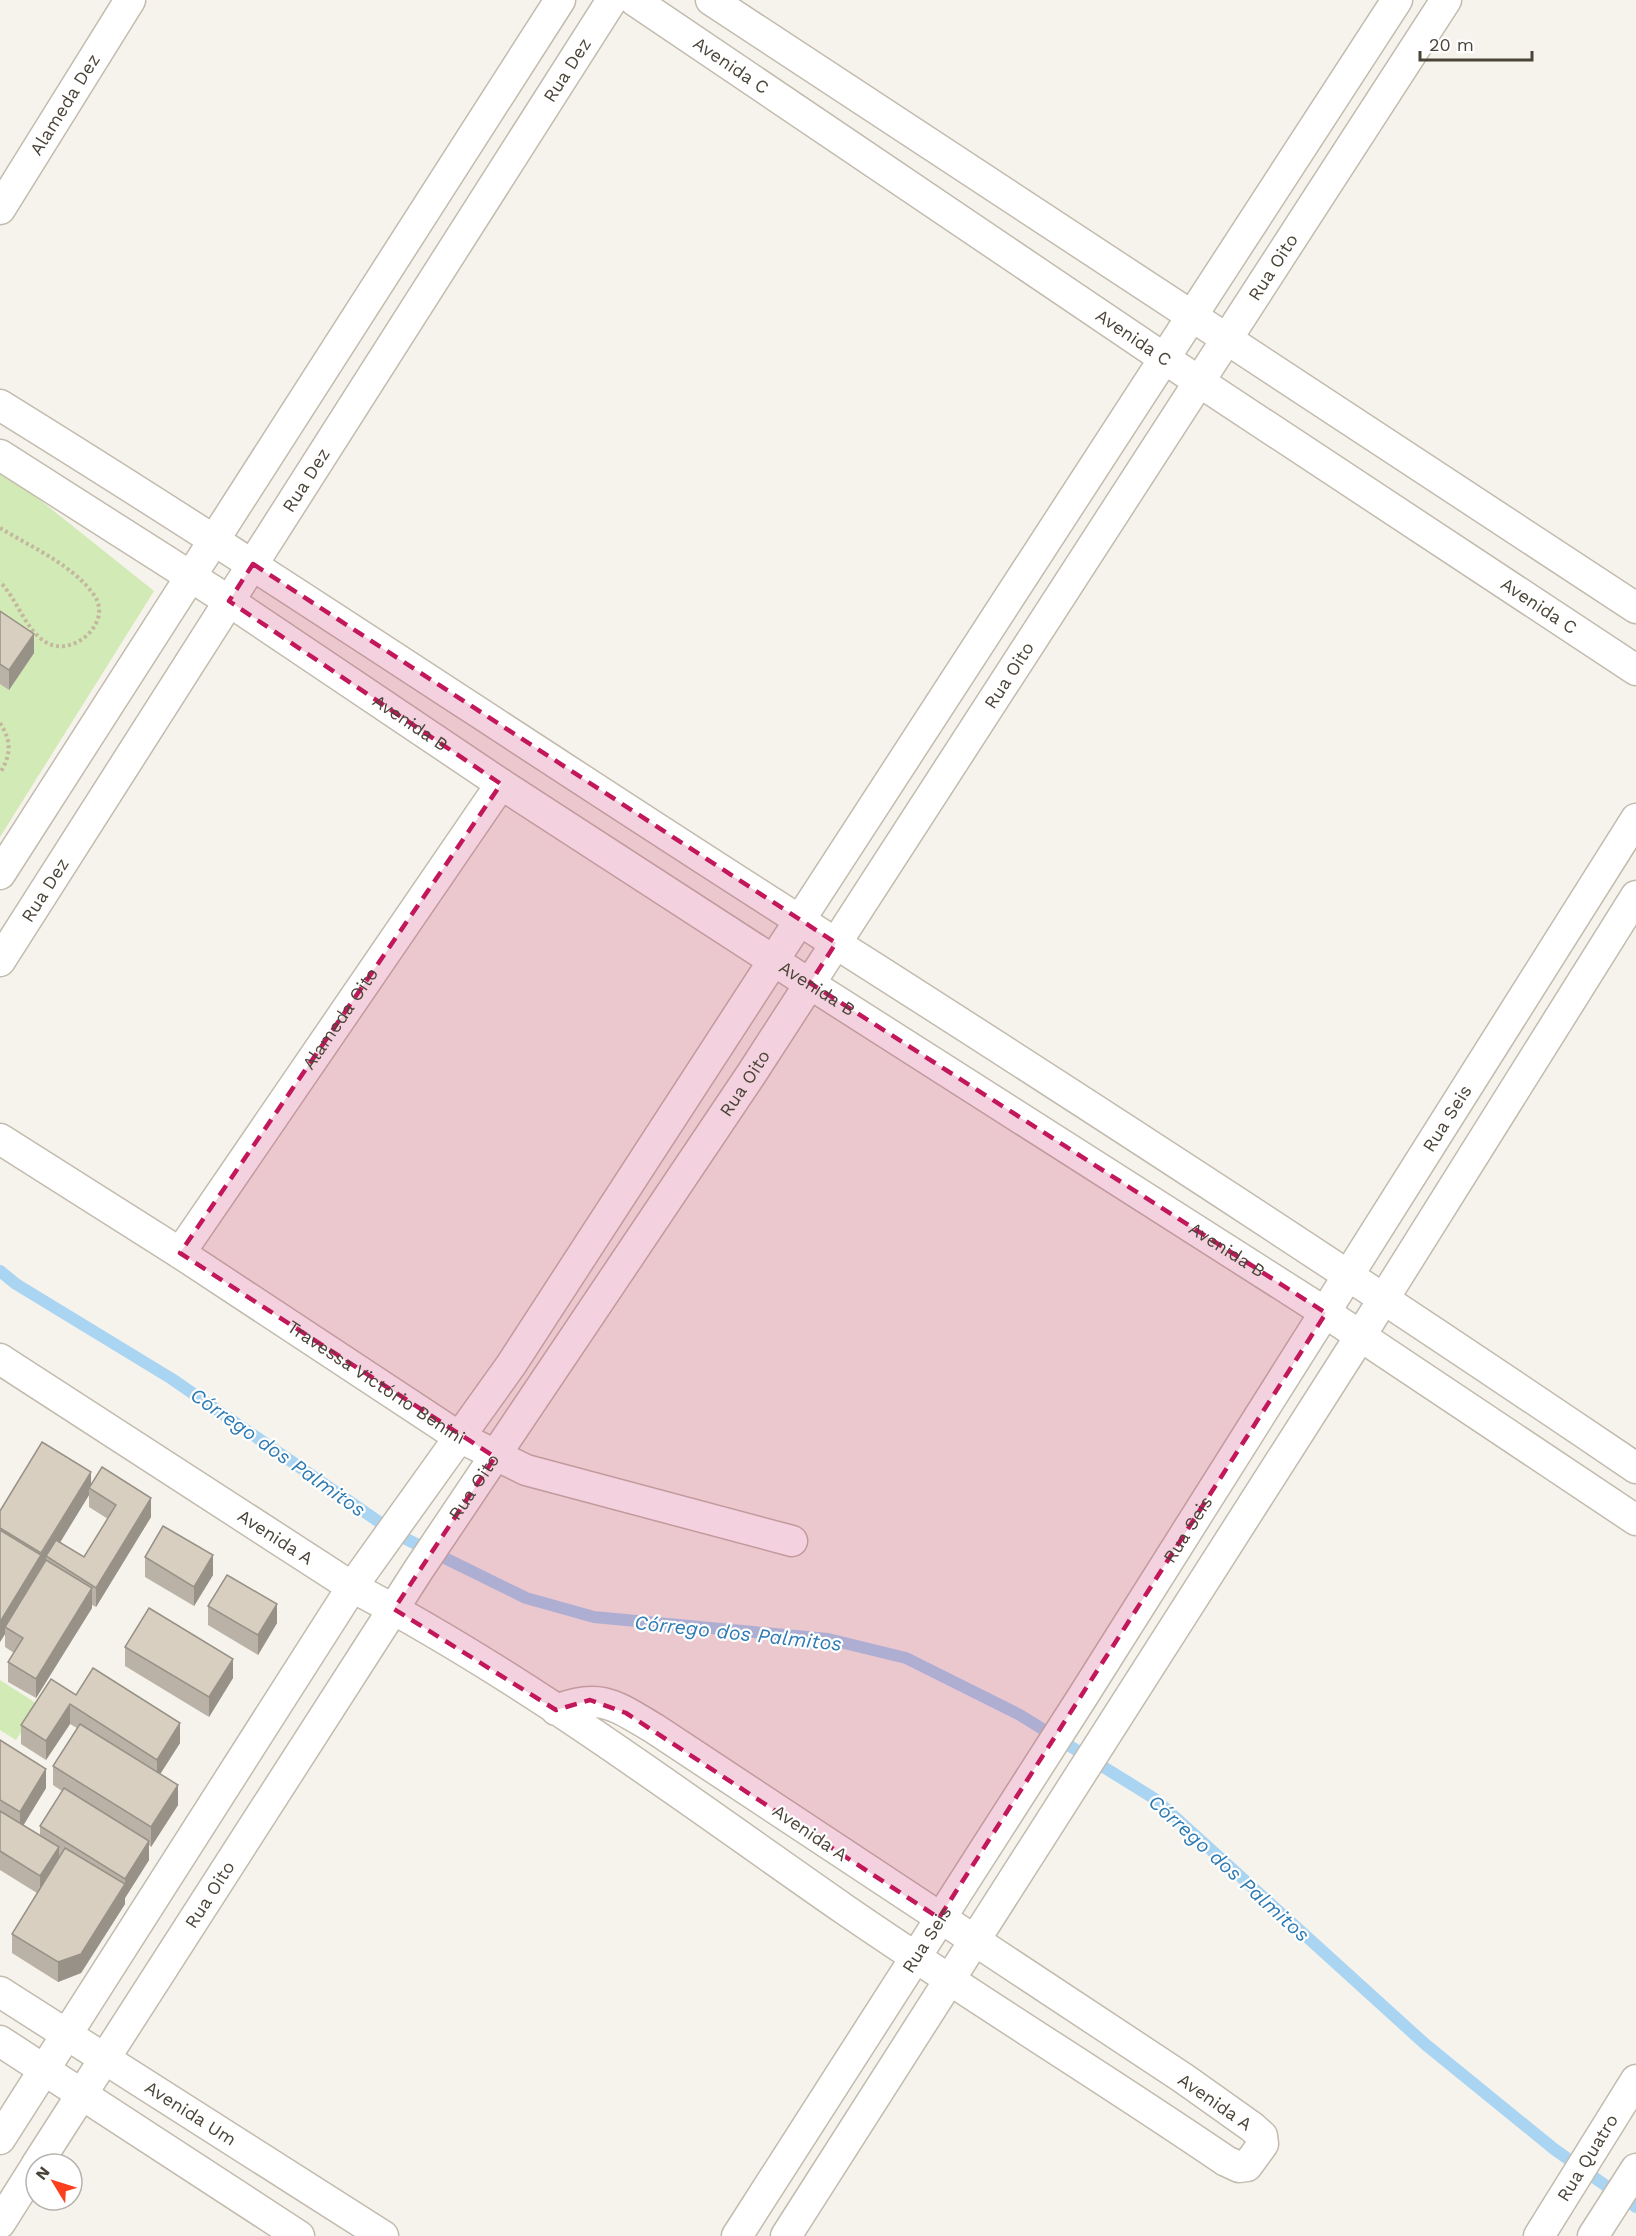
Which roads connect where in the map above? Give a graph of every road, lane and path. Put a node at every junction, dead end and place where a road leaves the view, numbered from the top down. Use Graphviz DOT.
graph roads {
  1 [pos="130,0"];
  2 [pos="560,0"];
  3 [pos="612,0"];
  4 [pos="634,0"];
  5 [pos="711,0"];
  6 [pos="1397,0"];
  7 [pos="1446,0"];
  8 [pos="0,209"];
  9 [pos="1192,317"];
  10 [pos="1227,338"];
  11 [pos="1165,359"];
  12 [pos="1200,381"];
  13 [pos="0,405"];
  14 [pos="0,455"];
  15 [pos="0,528"];
  16 [pos="216,540"];
  17 [pos="253,564"];
  18 [pos="191,578"];
  19 [pos="0,582"];
  20 [pos="229,601"];
  21 [pos="1636,609"];
  22 [pos="1636,670"];
  23 [pos="0,723"];
  24 [pos="0,773"];
  25 [pos="501,784"];
  26 [pos="1636,819"];
  27 [pos="0,874"];
  28 [pos="1636,896"];
  29 [pos="800,921"];
  30 [pos="836,943"];
  31 [pos="0,961"];
  32 [pos="774,961"];
  33 [pos="810,983"];
  34 [pos="0,1139"];
  35 [pos="180,1253"];
  36 [pos="1351,1275"];
  37 [pos="1385,1298"];
  38 [pos="1326,1313"];
  39 [pos="1361,1335"];
  40 [pos="0,1359"];
  41 [pos="459,1437"];
  42 [pos="495,1457"];
  43 [pos="1636,1468"];
  44 [pos="1636,1520"];
  45 [pos="792,1541"];
  46 [pos="352,1587"];
  47 [pos="394,1609"];
  48 [pos="556,1710"];
  49 [pos="939,1918"];
  50 [pos="974,1941"];
  51 [pos="915,1958"];
  52 [pos="949,1980"];
  53 [pos="0,1992"];
  54 [pos="67,2034"];
  55 [pos="0,2041"];
  56 [pos="105,2058"];
  57 [pos="44,2069"];
  58 [pos="1636,2080"];
  59 [pos="81,2094"];
  60 [pos="0,2139"];
  61 [pos="45,2152"];
  62 [pos="1634,2172"];
  63 [pos="24,2185"];
  64 [pos="0,2223"];
  65 [pos="299,2236"];
  66 [pos="383,2236"];
  67 [pos="737,2236"];
  68 [pos="786,2236"];
  69 [pos="1539,2236"];
  70 [pos="1593,2236"];
  1 -- 8 [label="street, Alameda Dez"];
  2 -- 16 [label="street"];
  3 -- 17 [label="street, Rua Dez"];
  4 -- 11 [label="street, Avenida C"];
  5 -- 9 [label="street"];
  6 -- 9 [label="street"];
  7 -- 10 [label="street, Rua Oito"];
  9 -- 10 [label="street"];
  9 -- 11 [label="street"];
  10 -- 12 [label="street, Rua Oito"];
  10 -- 21 [label="street"];
  11 -- 12 [label="street, Avenida C"];
  11 -- 29 [label="street"];
  12 -- 22 [label="street, Avenida C"];
  12 -- 30 [label="street, Rua Oito"];
  13 -- 16 [label="street"];
  14 -- 18 [label="street, Avenida B"];
  15 -- 19 [label="path"];
  16 -- 17 [label="street"];
  16 -- 18 [label="street"];
  17 -- 20 [label="street, Rua Dez"];
  17 -- 29 [label="street"];
  18 -- 20 [label="street, Avenida B"];
  18 -- 27 [label="street"];
  20 -- 25 [label="street, Avenida B"];
  20 -- 31 [label="street, Rua Dez"];
  23 -- 24 [label="path"];
  25 -- 32 [label="street, Avenida B"];
  25 -- 35 [label="street, Alameda Oito"];
  26 -- 36 [label="street, Rua Seis"];
  28 -- 37 [label="street"];
  29 -- 30 [label="street"];
  29 -- 32 [label="street"];
  30 -- 33 [label="street, Rua Oito"];
  30 -- 36 [label="street"];
  32 -- 33 [label="street, Avenida B"];
  32 -- 41 [label="street"];
  33 -- 38 [label="street, Avenida B"];
  33 -- 42 [label="street, Rua Oito"];
  34 -- 35 [label="street, Travessa Victório Benini"];
  35 -- 41 [label="street, Travessa Victório Benini"];
  36 -- 37 [label="street"];
  36 -- 38 [label="street, Rua Seis"];
  37 -- 39 [label="street"];
  37 -- 43 [label="street"];
  38 -- 39 [label="street, Avenida B"];
  38 -- 49 [label="street, Rua Seis"];
  39 -- 44 [label="street, Avenida B"];
  39 -- 50 [label="street"];
  40 -- 46 [label="street, Avenida A"];
  41 -- 42 [label="street, Travessa Victório Benini"];
  41 -- 46 [label="street"];
  42 -- 45 [label="street, Travessa Victório Benini"];
  42 -- 47 [label="street, Rua Oito"];
  46 -- 47 [label="street, Avenida A"];
  46 -- 54 [label="street"];
  47 -- 48 [label="street, Avenida A"];
  47 -- 56 [label="street, Rua Oito"];
  48 -- 49 [label="street, Avenida A"];
  48 -- 51 [label="street, Avenida A"];
  49 -- 50 [label="street, Avenida A"];
  49 -- 51 [label="street, Rua Seis"];
  50 -- 52 [label="street"];
  50 -- 52 [label="street, Avenida A"];
  51 -- 52 [label="street, Avenida A"];
  51 -- 67 [label="street, Rua Seis"];
  52 -- 68 [label="street"];
  53 -- 54 [label="street, Avenida Um"];
  54 -- 56 [label="street, Avenida Um"];
  54 -- 57 [label="street"];
  55 -- 57 [label="street"];
  56 -- 59 [label="street, Rua Oito"];
  56 -- 66 [label="street, Avenida Um"];
  57 -- 59 [label="street"];
  57 -- 60 [label="street"];
  58 -- 69 [label="street, Rua Quatro"];
  59 -- 61 [label="street, Rua Oito"];
  59 -- 65 [label="street"];
  62 -- 70 [label="street"];
  63 -- 64 [label="street, Rua Oito"];
}
